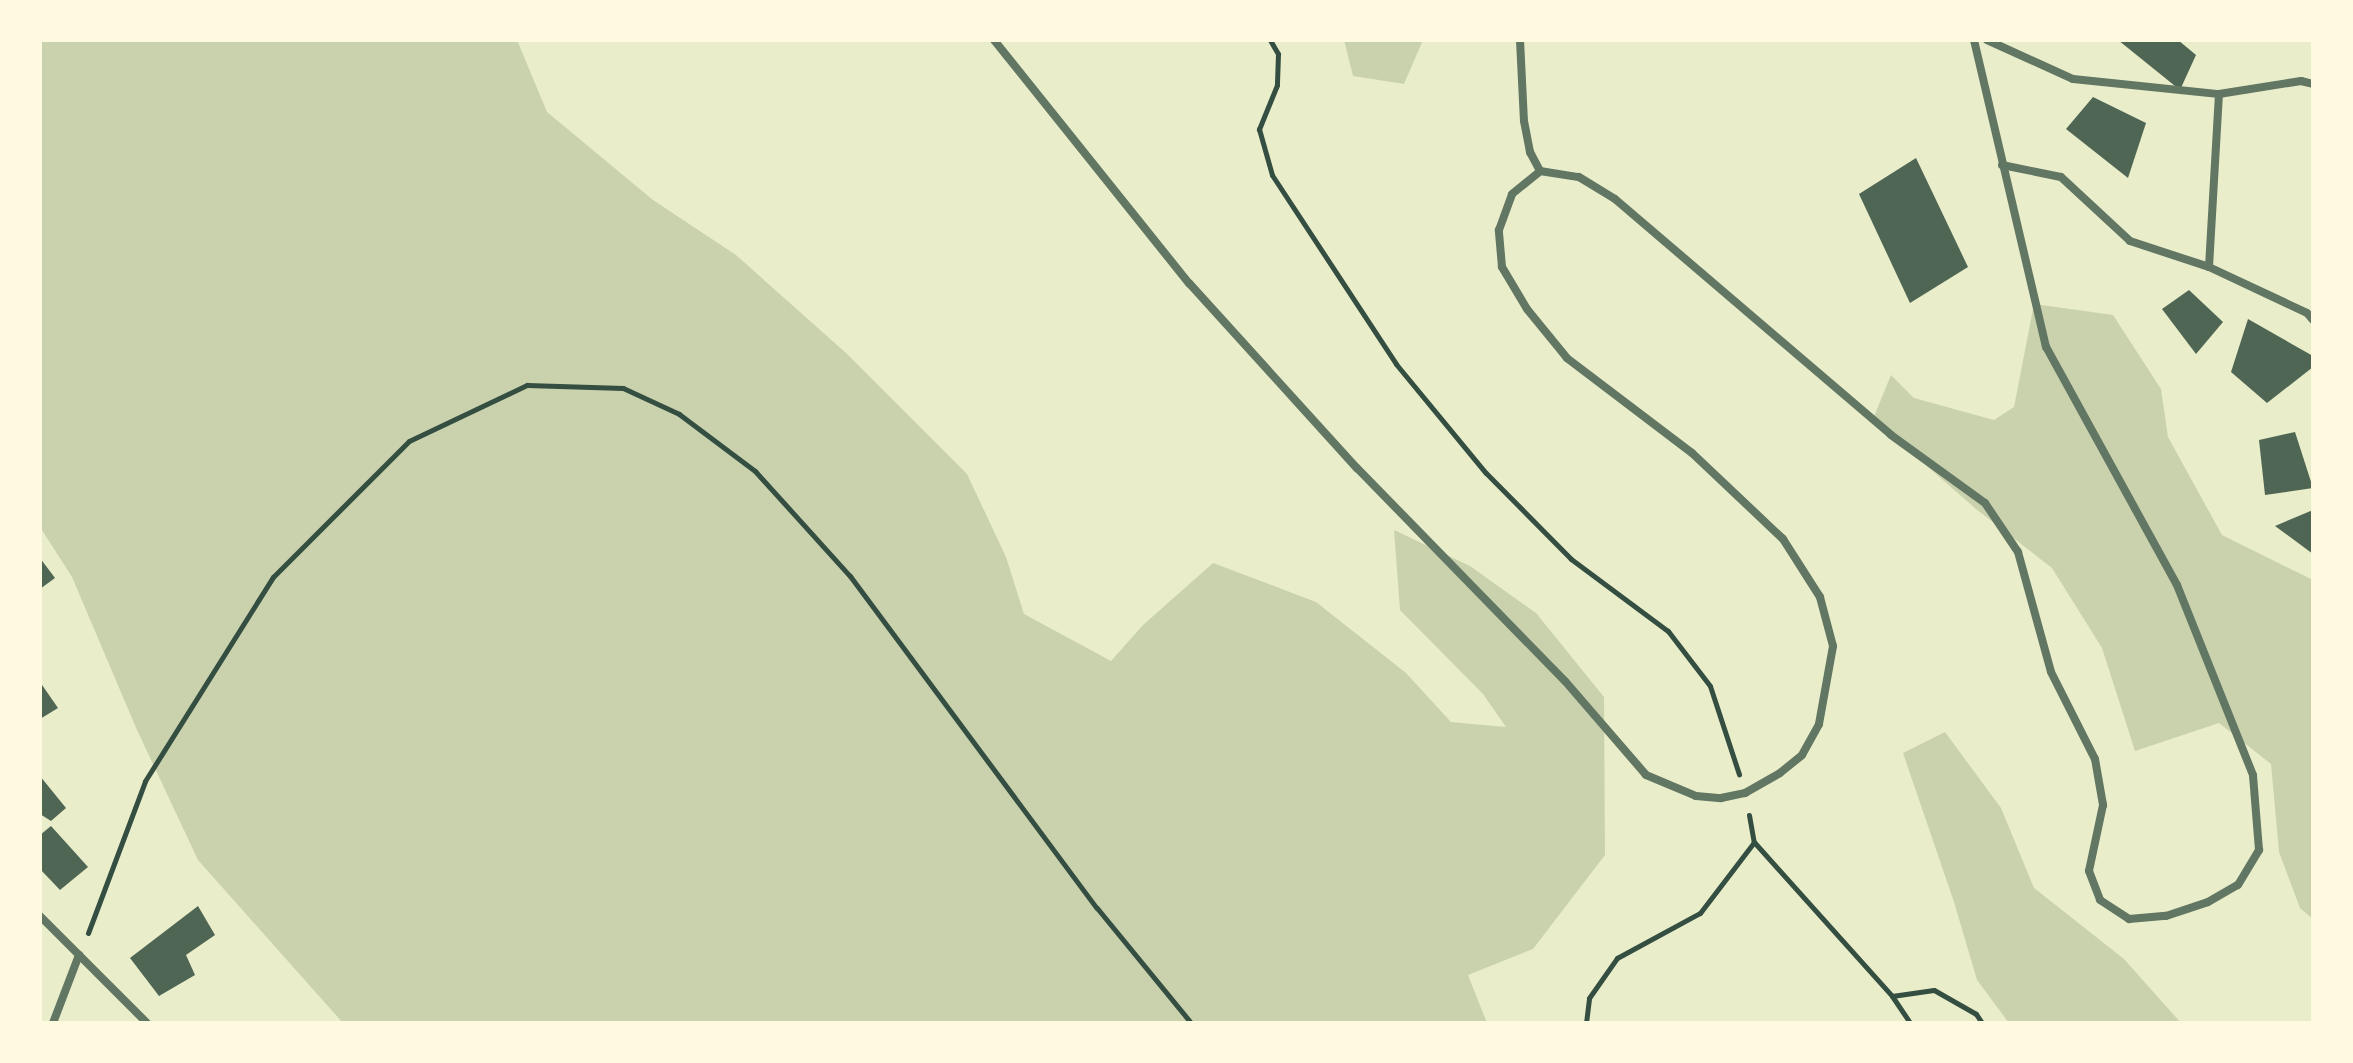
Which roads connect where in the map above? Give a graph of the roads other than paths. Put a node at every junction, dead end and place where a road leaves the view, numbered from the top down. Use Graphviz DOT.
graph roads {
  1 [pos="994,40"];
  2 [pos="1520,40"];
  3 [pos="1974,40"];
  4 [pos="1987,40"];
  5 [pos="2313,84"];
  6 [pos="2219,94"];
  7 [pos="2002,165"];
  8 [pos="1540,171"];
  9 [pos="2209,267"];
  10 [pos="2313,320"];
  11 [pos="40,916"];
  12 [pos="79,955"];
  13 [pos="53,1023"];
  14 [pos="147,1023"];
  1 -- 8 [label="street"];
  2 -- 8 [label="street"];
  3 -- 7 [label="street"];
  4 -- 6 [label="street"];
  5 -- 6 [label="street"];
  6 -- 9 [label="street"];
  7 -- 8 [label="street"];
  7 -- 9 [label="street"];
  9 -- 10 [label="street"];
  11 -- 12 [label="street"];
  12 -- 13 [label="street"];
  12 -- 14 [label="street"];
}
